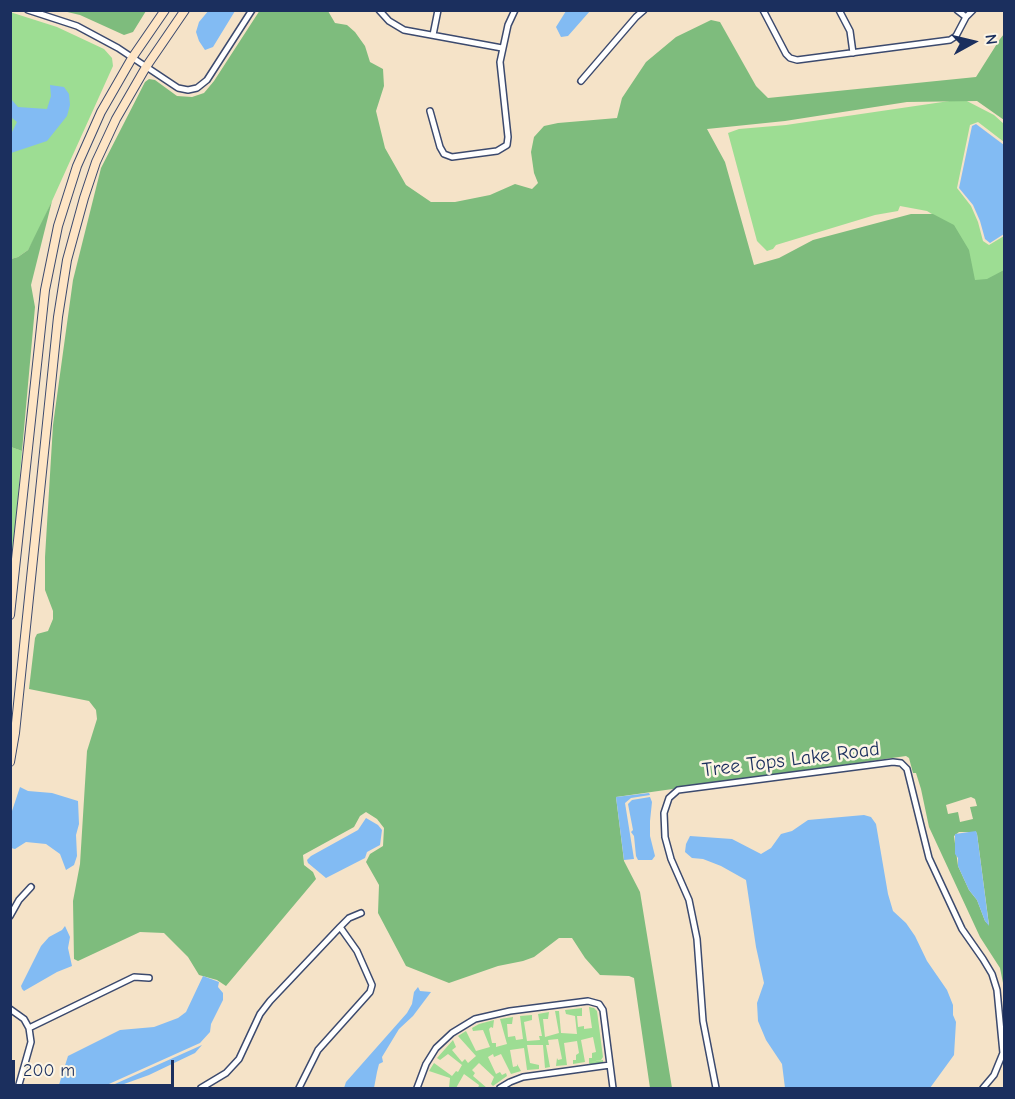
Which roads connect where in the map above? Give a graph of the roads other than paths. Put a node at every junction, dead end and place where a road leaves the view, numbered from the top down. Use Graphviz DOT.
graph roads {
  1 [pos="28,10"];
  2 [pos="165,10"];
  3 [pos="185,10"];
  4 [pos="252,10"];
  5 [pos="379,10"];
  6 [pos="438,10"];
  7 [pos="514,10"];
  8 [pos="644,10"];
  9 [pos="763,10"];
  10 [pos="838,10"];
  11 [pos="957,10"];
  12 [pos="973,10"];
  13 [pos="966,17"];
  14 [pos="433,35"];
  15 [pos="502,48"];
  16 [pos="853,52"];
  17 [pos="132,58"];
  18 [pos="146,67"];
  19 [pos="581,81"];
  20 [pos="430,111"];
  21 [pos="10,615"];
  22 [pos="12,743"];
  23 [pos="10,762"];
  24 [pos="31,887"];
  25 [pos="362,913"];
  26 [pos="10,916"];
  27 [pos="340,927"];
  28 [pos="149,978"];
  29 [pos="10,1009"];
  30 [pos="29,1028"];
  31 [pos="610,1065"];
  32 [pos="18,1089"];
  33 [pos="201,1089"];
  34 [pos="299,1089"];
  35 [pos="417,1089"];
  36 [pos="500,1089"];
  37 [pos="614,1089"];
  38 [pos="716,1089"];
  39 [pos="983,1089"];
  1 -- 17 [label="street"];
  2 -- 17 [label="main road"];
  3 -- 18 [label="main road"];
  4 -- 18 [label="street"];
  5 -- 14 [label="street"];
  6 -- 14 [label="street"];
  7 -- 15 [label="street"];
  8 -- 19 [label="street"];
  9 -- 16 [label="street"];
  10 -- 16 [label="street"];
  11 -- 13 [label="street"];
  12 -- 13 [label="street"];
  13 -- 16 [label="street"];
  14 -- 15 [label="street"];
  15 -- 20 [label="street"];
  17 -- 18 [label="street"];
  17 -- 21 [label="main road"];
  18 -- 22 [label="main road"];
  22 -- 23 [label="main road"];
  24 -- 26 [label="street"];
  25 -- 27 [label="street"];
  27 -- 33 [label="street"];
  27 -- 34 [label="street"];
  28 -- 30 [label="street"];
  29 -- 30 [label="street"];
  30 -- 32 [label="street"];
  31 -- 35 [label="street"];
  31 -- 36 [label="street"];
  31 -- 37 [label="street"];
  38 -- 39 [label="street, Tree Tops Lake Road"];
}
